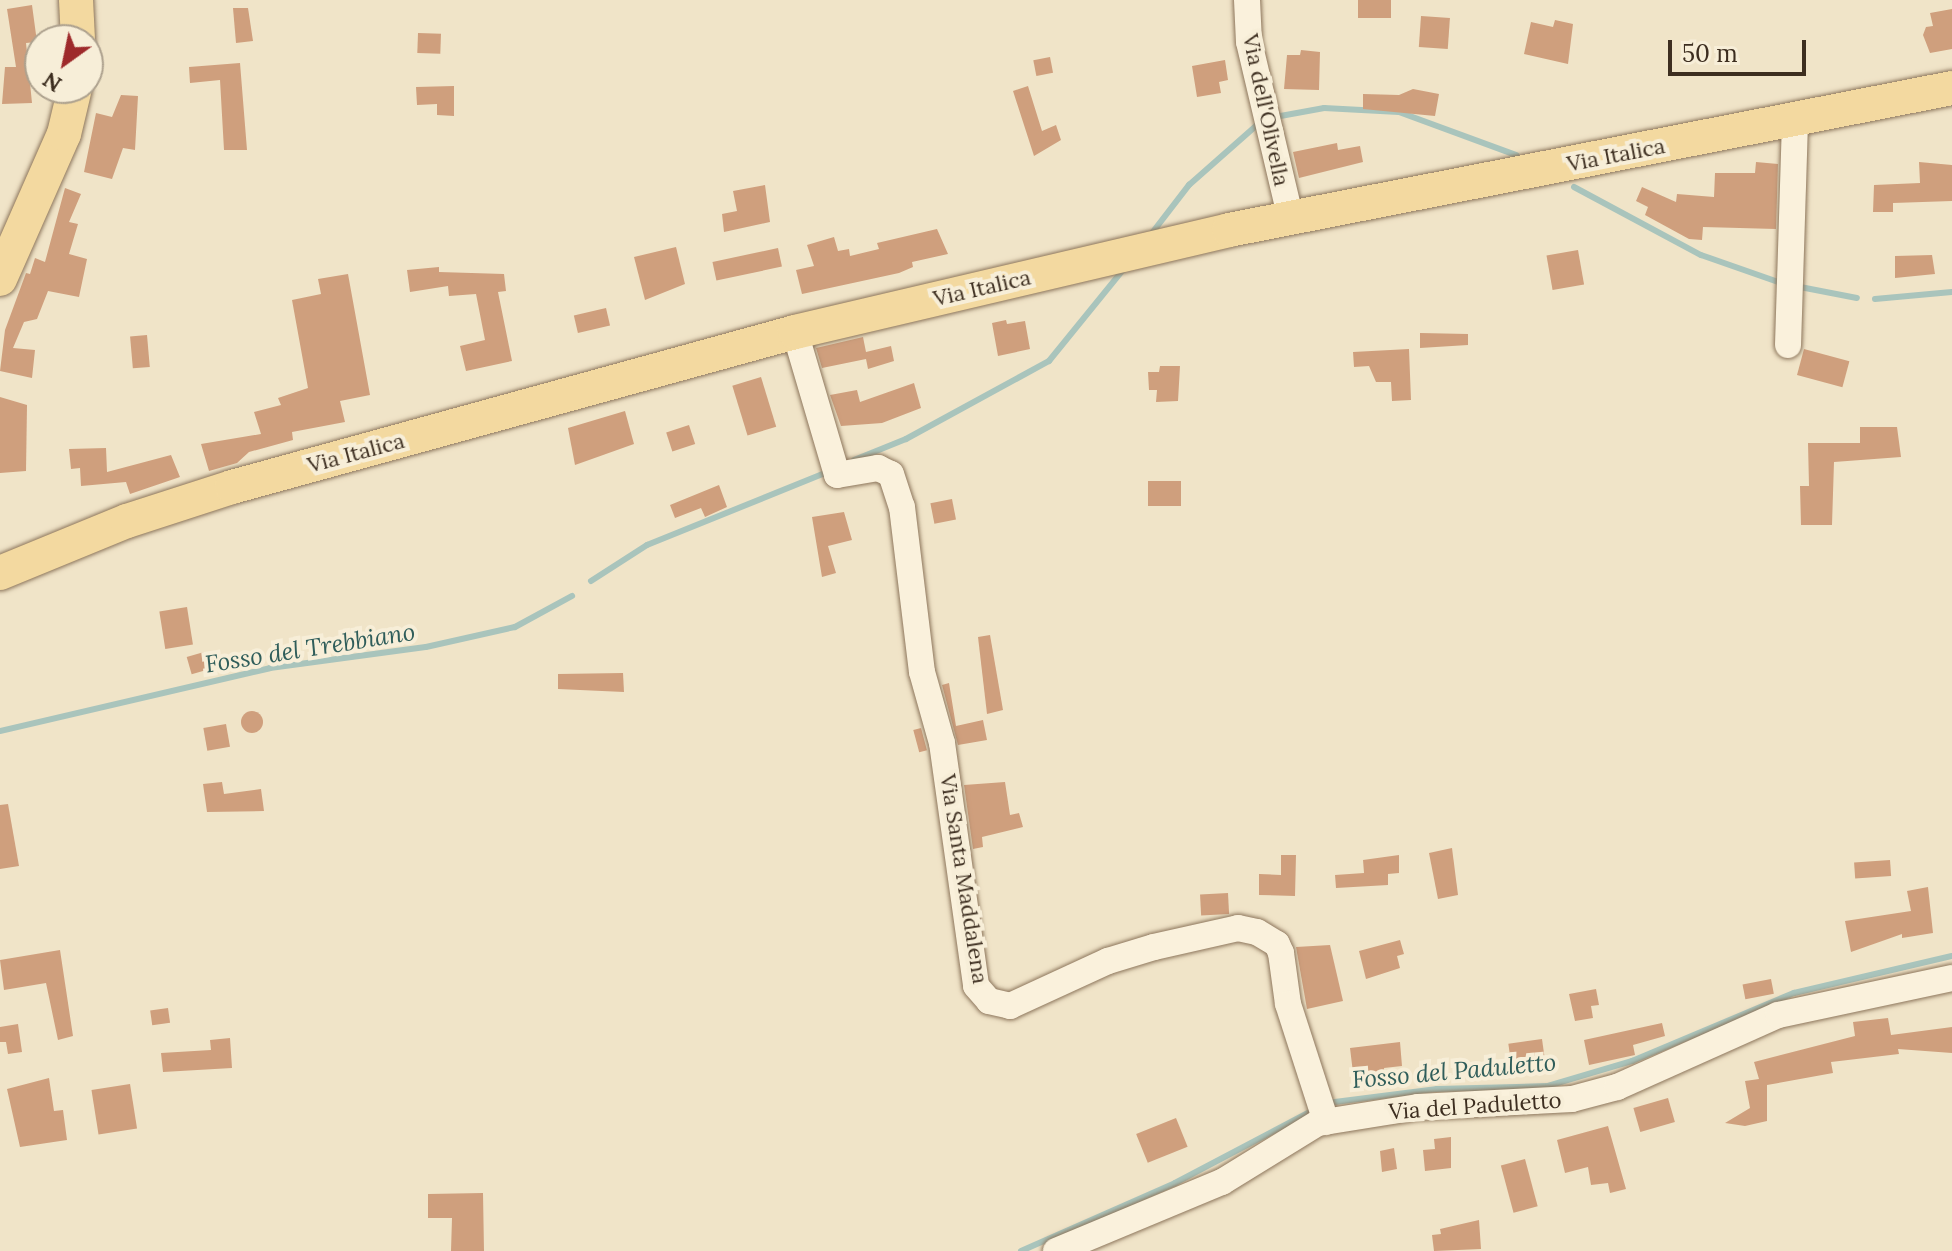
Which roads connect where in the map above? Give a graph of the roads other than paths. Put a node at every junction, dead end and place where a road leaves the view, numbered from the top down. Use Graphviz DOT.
graph roads {
  1 [pos="76,0"];
  2 [pos="1247,0"];
  3 [pos="77,24"];
  4 [pos="1952,88"];
  5 [pos="71,104"];
  6 [pos="1795,119"];
  7 [pos="1291,220"];
  8 [pos="0,279"];
  9 [pos="795,332"];
  10 [pos="1788,345"];
  11 [pos="31,561"];
  12 [pos="0,573"];
  13 [pos="0,593"];
  14 [pos="1952,978"];
  15 [pos="1322,1111"];
  16 [pos="1056,1251"];
  1 -- 3 [label="main road"];
  2 -- 7 [label="street, Via dell'Olivella"];
  4 -- 6 [label="main road, Via Italica"];
  5 -- 8 [label="main road"];
  6 -- 7 [label="main road, Via Italica"];
  6 -- 10 [label="street"];
  7 -- 9 [label="main road, Via Italica"];
  9 -- 11 [label="main road, Via Italica"];
  9 -- 15 [label="street, Via Santa Maddalena"];
  11 -- 12 [label="main road, Via Italica"];
  11 -- 13 [label="main road, Via Italica"];
  14 -- 15 [label="street, Via del Paduletto"];
  15 -- 16 [label="street, Via del Paduletto"];
}
